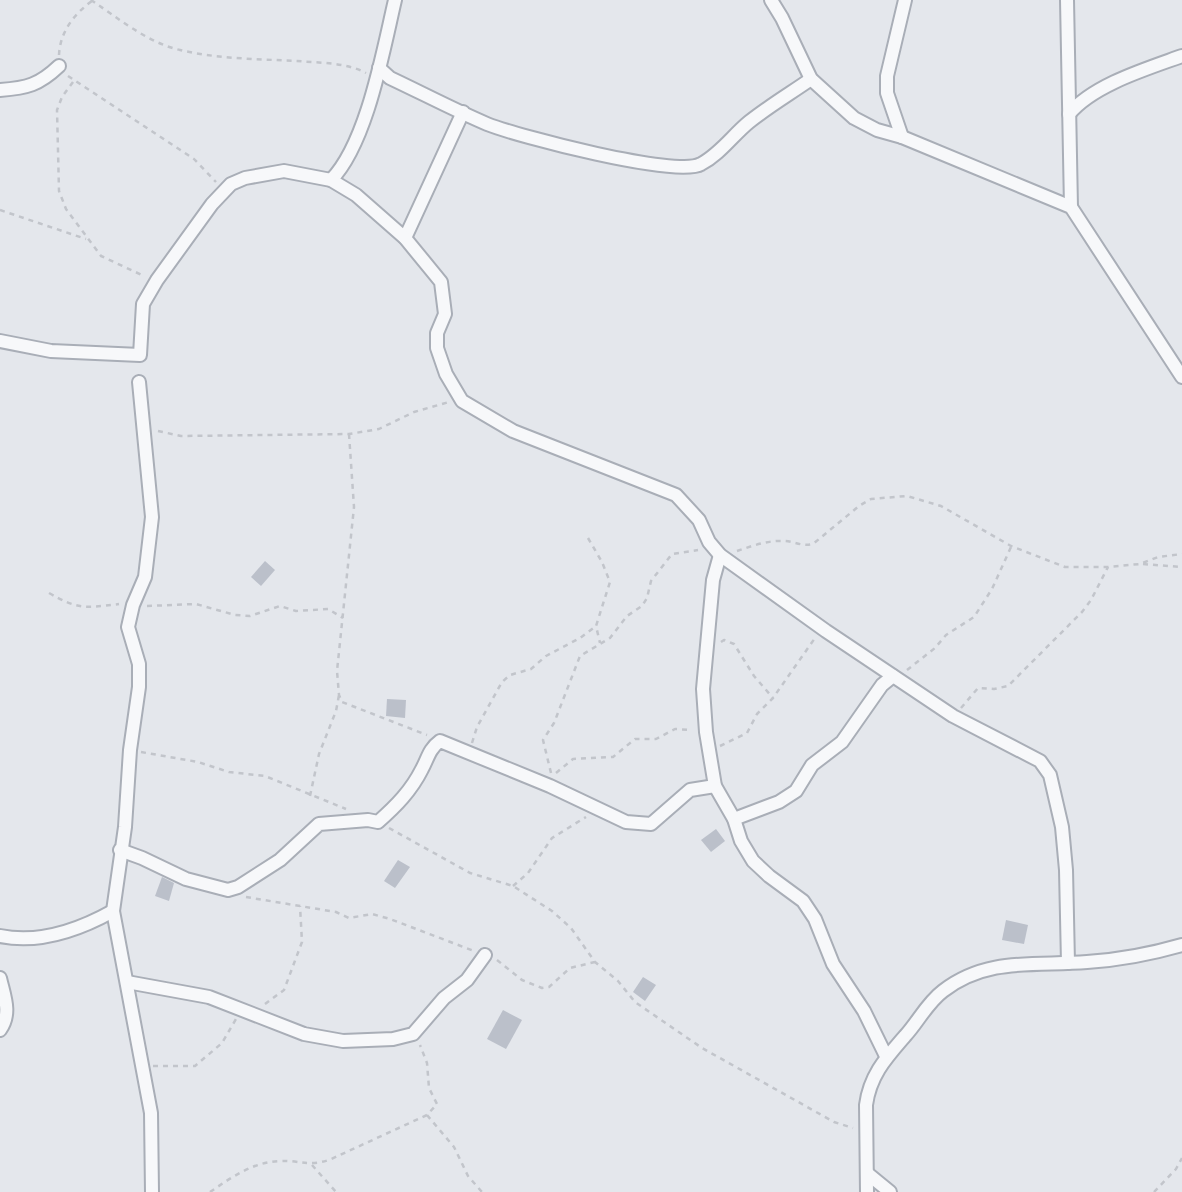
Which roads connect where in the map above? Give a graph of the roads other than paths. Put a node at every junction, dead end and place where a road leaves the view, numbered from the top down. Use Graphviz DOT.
graph roads {
  1 [pos="395,0"];
  2 [pos="771,0"];
  3 [pos="905,0"];
  4 [pos="1067,0"];
  5 [pos="1182,56"];
  6 [pos="59,66"];
  7 [pos="377,73"];
  8 [pos="811,79"];
  9 [pos="0,90"];
  10 [pos="463,112"];
  11 [pos="1069,114"];
  12 [pos="902,136"];
  13 [pos="331,180"];
  14 [pos="1071,207"];
  15 [pos="405,238"];
  16 [pos="0,341"];
  17 [pos="1182,377"];
  18 [pos="139,382"];
  19 [pos="720,555"];
  20 [pos="895,678"];
  21 [pos="715,786"];
  22 [pos="734,819"];
  23 [pos="120,850"];
  24 [pos="114,911"];
  25 [pos="0,936"];
  26 [pos="1182,945"];
  27 [pos="485,956"];
  28 [pos="1068,963"];
  29 [pos="0,978"];
  30 [pos="127,982"];
  31 [pos="0,1030"];
  32 [pos="886,1056"];
  33 [pos="868,1174"];
  34 [pos="152,1192"];
  35 [pos="867,1192"];
  36 [pos="890,1192"];
  1 -- 7 [label="street"];
  2 -- 8 [label="street"];
  3 -- 12 [label="street"];
  4 -- 11 [label="street"];
  5 -- 11 [label="street"];
  6 -- 9 [label="street"];
  7 -- 10 [label="street"];
  7 -- 13 [label="street"];
  8 -- 10 [label="street"];
  8 -- 12 [label="street"];
  10 -- 15 [label="street"];
  11 -- 14 [label="street"];
  12 -- 14 [label="street"];
  13 -- 15 [label="street"];
  13 -- 16 [label="street"];
  14 -- 17 [label="street"];
  15 -- 19 [label="street"];
  18 -- 23 [label="street"];
  19 -- 20 [label="street"];
  19 -- 21 [label="street"];
  20 -- 22 [label="street"];
  20 -- 28 [label="street"];
  21 -- 22 [label="street"];
  21 -- 23 [label="street"];
  22 -- 32 [label="street"];
  23 -- 24 [label="street"];
  24 -- 25 [label="street"];
  24 -- 30 [label="street"];
  26 -- 28 [label="street"];
  27 -- 30 [label="street"];
  28 -- 32 [label="street"];
  29 -- 31 [label="street"];
  30 -- 34 [label="street"];
  32 -- 33 [label="street"];
  33 -- 35 [label="street"];
  33 -- 36 [label="street"];
}
